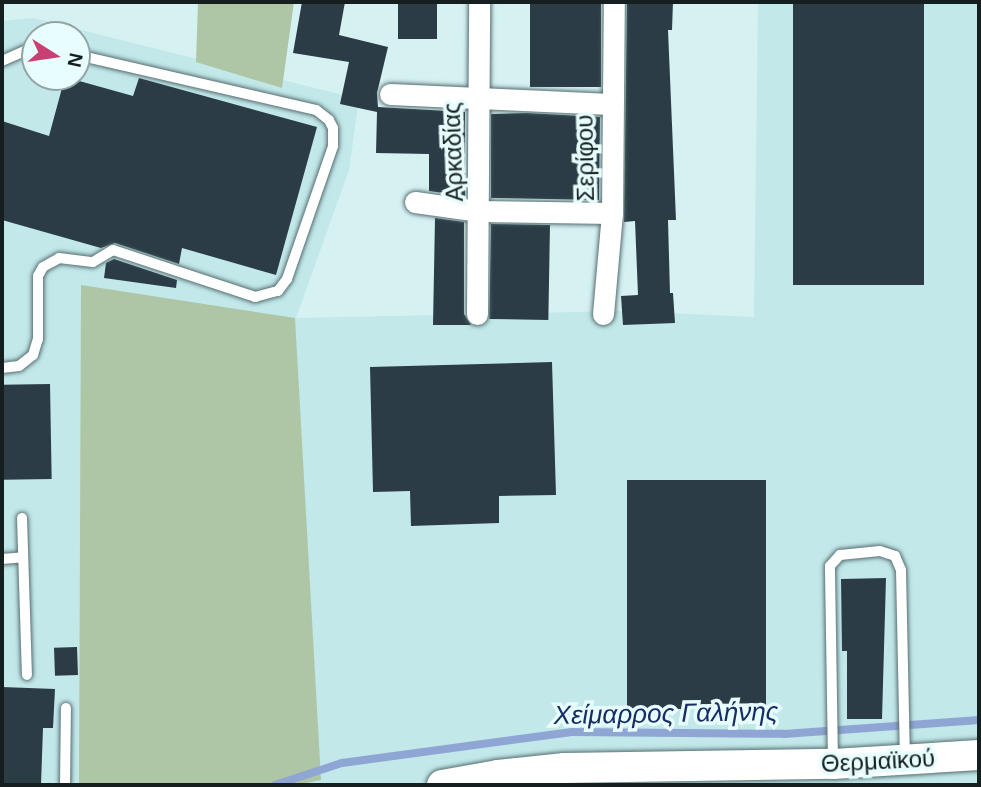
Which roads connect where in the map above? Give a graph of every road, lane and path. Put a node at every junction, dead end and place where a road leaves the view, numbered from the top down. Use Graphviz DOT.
graph roads {
  1 [pos="479,2"];
  2 [pos="614,2"];
  3 [pos="21,52"];
  4 [pos="91,58"];
  5 [pos="2,61"];
  6 [pos="390,94"];
  7 [pos="477,100"];
  8 [pos="611,104"];
  9 [pos="415,202"];
  10 [pos="479,211"];
  11 [pos="612,214"];
  12 [pos="477,314"];
  13 [pos="603,314"];
  14 [pos="2,368"];
  15 [pos="22,518"];
  16 [pos="23,557"];
  17 [pos="2,559"];
  18 [pos="27,675"];
  19 [pos="66,708"];
  20 [pos="979,755"];
  21 [pos="905,760"];
  22 [pos="833,764"];
  23 [pos="65,785"];
  24 [pos="442,785"];
  1 -- 7 [label="street, Αρκαδίας"];
  2 -- 8 [label="street, Σερίφου"];
  3 -- 5 [label="lane"];
  4 -- 14 [label="lane"];
  6 -- 7 [label="street"];
  7 -- 8 [label="street"];
  7 -- 10 [label="street, Αρκαδίας"];
  8 -- 11 [label="street, Σερίφου"];
  9 -- 10 [label="street"];
  10 -- 11 [label="street, Αρκαδίας"];
  10 -- 12 [label="street"];
  11 -- 13 [label="street, Σερίφου"];
  15 -- 16 [label="lane"];
  16 -- 17 [label="lane"];
  16 -- 18 [label="lane"];
  19 -- 23 [label="lane"];
  20 -- 21 [label="street, Θερμαϊκού"];
  21 -- 22 [label="street, Θερμαϊκού"];
  21 -- 22 [label="lane"];
  22 -- 24 [label="street, Θερμαϊκού"];
}
